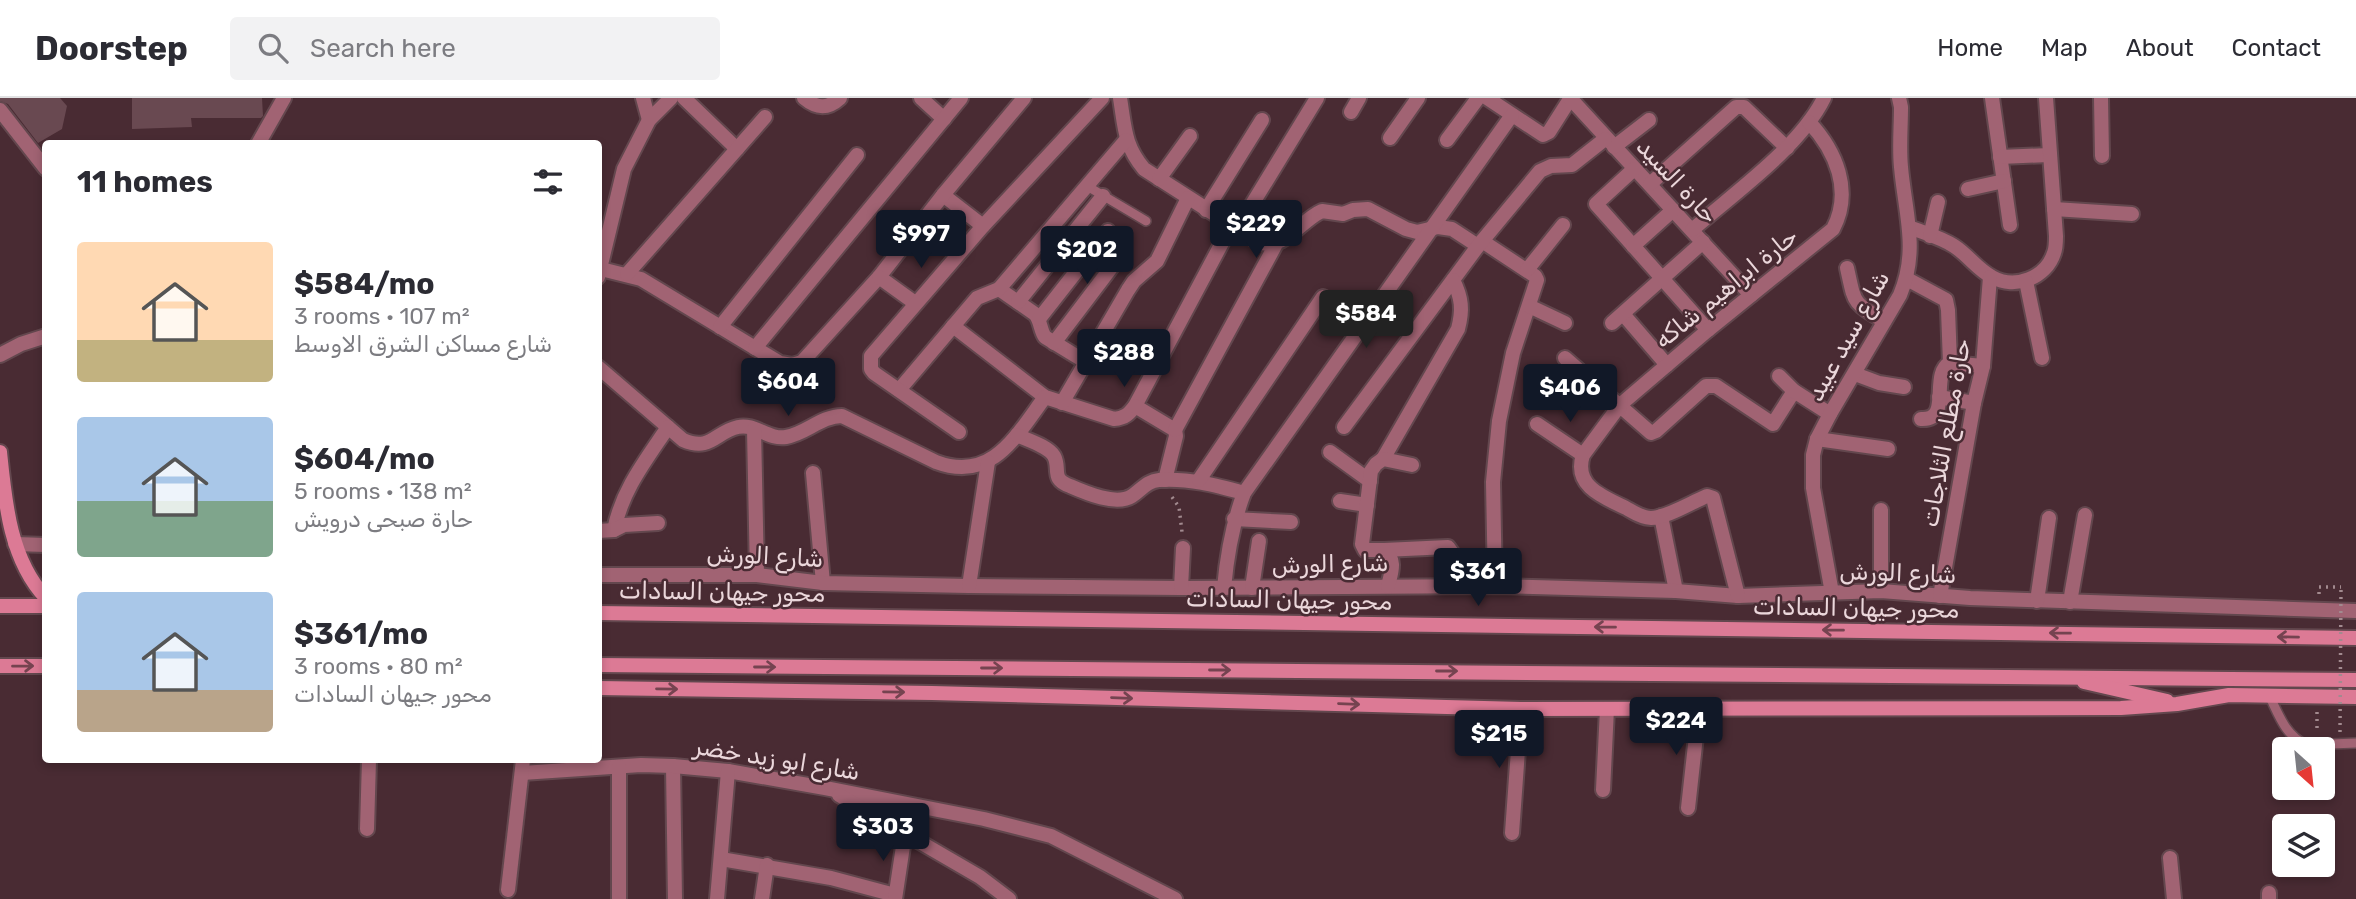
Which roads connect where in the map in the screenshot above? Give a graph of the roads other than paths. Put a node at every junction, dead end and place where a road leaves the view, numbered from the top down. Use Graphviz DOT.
graph roads {
  1 [pos="284,98"];
  2 [pos="643,98"];
  3 [pos="671,98"];
  4 [pos="684,98"];
  5 [pos="804,98"];
  6 [pos="840,98"];
  7 [pos="921,98"];
  8 [pos="961,98"];
  9 [pos="1024,98"];
  10 [pos="1102,98"];
  11 [pos="1120,98"];
  12 [pos="1317,98"];
  13 [pos="1359,98"];
  14 [pos="1418,98"];
  15 [pos="1478,98"];
  16 [pos="1487,98"];
  17 [pos="1570,98"];
  18 [pos="1824,98"];
  19 [pos="1899,98"];
  20 [pos="1992,98"];
  21 [pos="2046,98"];
  22 [pos="2101,98"];
  23 [pos="0,110"];
  24 [pos="1351,112"];
  25 [pos="1512,115"];
  26 [pos="765,117"];
  27 [pos="944,119"];
  28 [pos="649,120"];
  29 [pos="1649,120"];
  30 [pos="1262,121"];
  31 [pos="1809,122"];
  32 [pos="1190,136"];
  33 [pos="1390,138"];
  34 [pos="260,140"];
  35 [pos="1126,140"];
  36 [pos="1447,140"];
  37 [pos="1610,143"];
  38 [pos="1787,148"];
  39 [pos="737,149"];
  40 [pos="857,155"];
  41 [pos="2049,155"];
  42 [pos="2102,156"];
  43 [pos="2000,157"];
  44 [pos="42,164"];
  45 [pos="1634,169"];
  46 [pos="1159,179"];
  47 [pos="2004,181"];
  48 [pos="1650,184"];
  49 [pos="1087,186"];
  50 [pos="1968,190"];
  51 [pos="943,195"];
  52 [pos="1103,195"];
  53 [pos="1188,198"];
  54 [pos="1938,202"];
  55 [pos="2054,209"];
  56 [pos="1206,210"];
  57 [pos="1673,210"];
  58 [pos="2132,214"];
  59 [pos="1146,220"];
  60 [pos="1563,225"];
  61 [pos="2010,225"];
  62 [pos="983,226"];
  63 [pos="1234,227"];
  64 [pos="1909,227"];
  65 [pos="1428,230"];
  66 [pos="1692,230"];
  67 [pos="1108,231"];
  68 [pos="1930,236"];
  69 [pos="1703,242"];
  70 [pos="1276,244"];
  71 [pos="1480,244"];
  72 [pos="1633,246"];
  73 [pos="1123,252"];
  74 [pos="602,264"];
  75 [pos="1847,268"];
  76 [pos="1527,271"];
  77 [pos="602,273"];
  78 [pos="627,275"];
  79 [pos="879,277"];
  80 [pos="1990,277"];
  81 [pos="1663,278"];
  82 [pos="1907,279"];
  83 [pos="1453,281"];
  84 [pos="2025,281"];
  85 [pos="999,289"];
  86 [pos="1751,295"];
  87 [pos="1323,297"];
  88 [pos="1018,302"];
  89 [pos="915,303"];
  90 [pos="1529,306"];
  91 [pos="1039,319"];
  92 [pos="1884,321"];
  93 [pos="1565,323"];
  94 [pos="953,326"];
  95 [pos="720,327"];
  96 [pos="1707,330"];
  97 [pos="42,336"];
  98 [pos="1054,343"];
  99 [pos="755,348"];
  100 [pos="0,355"];
  101 [pos="1565,358"];
  102 [pos="2042,358"];
  103 [pos="1086,362"];
  104 [pos="1950,363"];
  105 [pos="1667,365"];
  106 [pos="1983,366"];
  107 [pos="602,370"];
  108 [pos="1855,374"];
  109 [pos="1779,376"];
  110 [pos="1903,387"];
  111 [pos="899,390"];
  112 [pos="1794,391"];
  113 [pos="1045,397"];
  114 [pos="1939,397"];
  115 [pos="1062,403"];
  116 [pos="1974,403"];
  117 [pos="1620,405"];
  118 [pos="1135,406"];
  119 [pos="1830,414"];
  120 [pos="1921,419"];
  121 [pos="1537,424"];
  122 [pos="668,426"];
  123 [pos="1344,426"];
  124 [pos="754,429"];
  125 [pos="1175,430"];
  126 [pos="959,432"];
  127 [pos="1017,435"];
  128 [pos="1817,439"];
  129 [pos="1888,449"];
  130 [pos="0,452"];
  131 [pos="1330,452"];
  132 [pos="1583,455"];
  133 [pos="1383,459"];
  134 [pos="988,462"];
  135 [pos="1412,465"];
  136 [pos="813,473"];
  137 [pos="1165,480"];
  138 [pos="1199,481"];
  139 [pos="1370,481"];
  140 [pos="1244,493"];
  141 [pos="2,500"];
  142 [pos="1340,501"];
  143 [pos="1367,505"];
  144 [pos="1881,510"];
  145 [pos="2085,515"];
  146 [pos="1661,516"];
  147 [pos="2049,518"];
  148 [pos="1234,519"];
  149 [pos="1291,522"];
  150 [pos="658,523"];
  151 [pos="614,530"];
  152 [pos="602,531"];
  153 [pos="1259,541"];
  154 [pos="15,544"];
  155 [pos="42,545"];
  156 [pos="1183,548"];
  157 [pos="1384,550"];
  158 [pos="602,575"];
  159 [pos="757,575"];
  160 [pos="823,583"];
  161 [pos="969,586"];
  162 [pos="1388,586"];
  163 [pos="1456,586"];
  164 [pos="1495,586"];
  165 [pos="1224,588"];
  166 [pos="1252,588"];
  167 [pos="1181,589"];
  168 [pos="1676,591"];
  169 [pos="1881,591"];
  170 [pos="42,593"];
  171 [pos="1832,593"];
  172 [pos="1738,596"];
  173 [pos="1940,596"];
  174 [pos="2036,601"];
  175 [pos="2070,602"];
  176 [pos="0,606"];
  177 [pos="42,606"];
  178 [pos="2356,611"];
  179 [pos="602,613"];
  180 [pos="2355,637"];
  181 [pos="602,665"];
  182 [pos="0,666"];
  183 [pos="42,666"];
  184 [pos="2059,676"];
  185 [pos="2356,680"];
  186 [pos="602,688"];
  187 [pos="2269,695"];
  188 [pos="2356,697"];
  189 [pos="2177,704"];
  190 [pos="1521,709"];
  191 [pos="1606,709"];
  192 [pos="1699,709"];
  193 [pos="2356,743"];
  194 [pos="369,763"];
  195 [pos="523,766"];
  196 [pos="619,766"];
  197 [pos="673,766"];
  198 [pos="728,771"];
  199 [pos="825,788"];
  200 [pos="1603,790"];
  201 [pos="1688,808"];
  202 [pos="367,829"];
  203 [pos="905,833"];
  204 [pos="1512,833"];
  205 [pos="721,859"];
  206 [pos="2170,859"];
  207 [pos="767,865"];
  208 [pos="508,890"];
  209 [pos="895,897"];
  210 [pos="619,899"];
  211 [pos="675,899"];
  212 [pos="717,899"];
  213 [pos="762,899"];
  214 [pos="1009,899"];
  215 [pos="1175,899"];
  216 [pos="2174,899"];
  1 -- 34 [label="street"];
  2 -- 28 [label="street"];
  3 -- 28 [label="street"];
  4 -- 39 [label="street"];
  5 -- 6 [label="street"];
  7 -- 27 [label="street"];
  8 -- 27 [label="street"];
  9 -- 51 [label="street"];
  10 -- 62 [label="street"];
  11 -- 35 [label="street"];
  12 -- 63 [label="street"];
  13 -- 24 [label="street"];
  14 -- 33 [label="street"];
  15 -- 36 [label="street"];
  16 -- 25 [label="street"];
  17 -- 25 [label="street"];
  17 -- 37 [label="street, حارة السيد"];
  18 -- 31 [label="street"];
  19 -- 64 [label="street, شارع سيد عبيد"];
  20 -- 43 [label="street"];
  21 -- 41 [label="street"];
  22 -- 42 [label="street"];
  23 -- 44 [label="street"];
  25 -- 65 [label="street"];
  26 -- 39 [label="street"];
  27 -- 99 [label="street"];
  28 -- 74 [label="street"];
  29 -- 37 [label="street"];
  30 -- 56 [label="street"];
  31 -- 38 [label="street"];
  31 -- 86 [label="street, حارة ابراهيم شاكه"];
  32 -- 46 [label="street"];
  35 -- 46 [label="street"];
  35 -- 49 [label="street"];
  37 -- 45 [label="street, حارة السيد"];
  37 -- 71 [label="street"];
  38 -- 48 [label="street"];
  38 -- 66 [label="street"];
  39 -- 78 [label="street"];
  40 -- 95 [label="street"];
  41 -- 43 [label="street"];
  41 -- 55 [label="street"];
  43 -- 47 [label="street"];
  45 -- 48 [label="street, حارة السيد"];
  45 -- 72 [label="street"];
  46 -- 53 [label="street"];
  47 -- 50 [label="street"];
  47 -- 61 [label="street"];
  48 -- 57 [label="street, حارة السيد"];
  49 -- 52 [label="lane"];
  49 -- 85 [label="street"];
  51 -- 62 [label="street"];
  51 -- 79 [label="street"];
  52 -- 59 [label="lane"];
  52 -- 88 [label="street"];
  53 -- 56 [label="street"];
  53 -- 103 [label="street"];
  54 -- 68 [label="street"];
  55 -- 58 [label="street"];
  55 -- 84 [label="street"];
  56 -- 63 [label="street"];
  57 -- 66 [label="street, حارة السيد"];
  57 -- 72 [label="street"];
  60 -- 76 [label="street"];
  62 -- 89 [label="street"];
  63 -- 70 [label="street"];
  63 -- 118 [label="street"];
  64 -- 68 [label="street"];
  64 -- 82 [label="street, شارع سيد عبيد"];
  65 -- 70 [label="street"];
  65 -- 71 [label="street"];
  65 -- 140 [label="street"];
  66 -- 69 [label="street, حارة السيد"];
  67 -- 91 [label="street"];
  68 -- 80 [label="street"];
  69 -- 81 [label="street"];
  69 -- 86 [label="street, حارة السيد"];
  70 -- 125 [label="street"];
  71 -- 76 [label="street"];
  71 -- 83 [label="street"];
  72 -- 81 [label="street"];
  73 -- 98 [label="street"];
  75 -- 92 [label="street"];
  76 -- 90 [label="street"];
  77 -- 78 [label="street"];
  78 -- 95 [label="street"];
  79 -- 89 [label="street"];
  79 -- 99 [label="street"];
  80 -- 84 [label="street"];
  80 -- 106 [label="street, حارة مطلع الثلاجات"];
  81 -- 96 [label="street"];
  81 -- 105 [label="street"];
  82 -- 92 [label="street, شارع سيد عبيد"];
  82 -- 104 [label="street"];
  83 -- 123 [label="street"];
  83 -- 133 [label="street"];
  84 -- 102 [label="street"];
  85 -- 88 [label="street"];
  85 -- 94 [label="street"];
  86 -- 96 [label="street, حارة ابراهيم شاكه"];
  87 -- 138 [label="street"];
  88 -- 91 [label="street"];
  89 -- 111 [label="street"];
  90 -- 93 [label="street"];
  90 -- 164 [label="street"];
  91 -- 98 [label="street"];
  92 -- 108 [label="street, شارع سيد عبيد"];
  94 -- 111 [label="street"];
  94 -- 113 [label="street"];
  95 -- 99 [label="street"];
  96 -- 105 [label="street, حارة ابراهيم شاكه"];
  97 -- 100 [label="street"];
  98 -- 103 [label="street"];
  101 -- 117 [label="street"];
  103 -- 115 [label="street"];
  104 -- 106 [label="street"];
  104 -- 114 [label="street"];
  105 -- 117 [label="street, حارة ابراهيم شاكه"];
  106 -- 116 [label="street, حارة مطلع الثلاجات"];
  107 -- 122 [label="street"];
  108 -- 110 [label="street"];
  108 -- 119 [label="street, شارع سيد عبيد"];
  109 -- 112 [label="street"];
  111 -- 126 [label="street"];
  112 -- 117 [label="street"];
  112 -- 119 [label="street"];
  113 -- 115 [label="street"];
  113 -- 127 [label="street"];
  114 -- 116 [label="street"];
  114 -- 120 [label="street"];
  115 -- 118 [label="street"];
  116 -- 173 [label="street, حارة مطلع الثلاجات"];
  117 -- 132 [label="street, حارة ابراهيم شاكه"];
  118 -- 125 [label="street"];
  119 -- 128 [label="street, شارع سيد عبيد"];
  121 -- 132 [label="street"];
  122 -- 124 [label="street"];
  122 -- 151 [label="street"];
  124 -- 134 [label="street"];
  124 -- 159 [label="street"];
  125 -- 137 [label="street"];
  127 -- 134 [label="street"];
  127 -- 137 [label="street"];
  128 -- 129 [label="street"];
  128 -- 171 [label="street, شارع سيد عبيد"];
  130 -- 141 [label="main road"];
  131 -- 139 [label="street"];
  132 -- 146 [label="street"];
  133 -- 135 [label="street"];
  133 -- 139 [label="street"];
  134 -- 161 [label="street"];
  136 -- 160 [label="street"];
  137 -- 138 [label="street"];
  138 -- 140 [label="street"];
  139 -- 143 [label="street"];
  140 -- 148 [label="street"];
  141 -- 154 [label="main road"];
  142 -- 143 [label="street"];
  143 -- 157 [label="street"];
  144 -- 169 [label="street"];
  145 -- 175 [label="street"];
  146 -- 168 [label="street"];
  146 -- 172 [label="street"];
  147 -- 174 [label="street"];
  148 -- 149 [label="street"];
  148 -- 165 [label="street"];
  150 -- 151 [label="street"];
  151 -- 152 [label="street"];
  153 -- 166 [label="street"];
  154 -- 155 [label="street"];
  154 -- 170 [label="main road"];
  156 -- 167 [label="street"];
  157 -- 162 [label="street"];
  157 -- 163 [label="street"];
  158 -- 159 [label="street, شارع الورش"];
  159 -- 160 [label="street, شارع الورش"];
  160 -- 161 [label="street, شارع الورش"];
  161 -- 167 [label="street, شارع الورش"];
  162 -- 163 [label="street, شارع الورش"];
  162 -- 166 [label="street, شارع الورش"];
  163 -- 164 [label="street, شارع الورش"];
  164 -- 168 [label="street, شارع الورش"];
  165 -- 166 [label="street, شارع الورش"];
  165 -- 167 [label="street, شارع الورش"];
  168 -- 172 [label="street, شارع الورش"];
  169 -- 171 [label="street, شارع الورش"];
  169 -- 173 [label="street, شارع الورش"];
  171 -- 172 [label="street, شارع الورش"];
  173 -- 174 [label="street, شارع الورش"];
  174 -- 175 [label="street, شارع الورش"];
  175 -- 178 [label="street, شارع الورش"];
  176 -- 177 [label="main road"];
  180 -- 179 [label="main road, محور جيهان السادات, one-way"];
  181 -- 184 [label="main road, one-way"];
  182 -- 183 [label="main road, one-way"];
  184 -- 185 [label="main road"];
  184 -- 189 [label="main road"];
  186 -- 190 [label="main road, one-way"];
  187 -- 188 [label="main road"];
  187 -- 189 [label="main road"];
  187 -- 193 [label="lane"];
  189 -- 192 [label="main road"];
  190 -- 191 [label="main road"];
  190 -- 204 [label="street"];
  191 -- 192 [label="main road"];
  191 -- 200 [label="street"];
  192 -- 201 [label="street"];
  194 -- 202 [label="street"];
  195 -- 196 [label="street, شارع ابو زيد خضر"];
  195 -- 208 [label="street"];
  196 -- 197 [label="street, شارع ابو زيد خضر"];
  196 -- 210 [label="street"];
  197 -- 198 [label="street, شارع ابو زيد خضر"];
  197 -- 211 [label="street"];
  198 -- 199 [label="street, شارع ابو زيد خضر"];
  198 -- 205 [label="street"];
  199 -- 203 [label="street"];
  199 -- 215 [label="street, شارع ابو زيد خضر"];
  203 -- 209 [label="street"];
  203 -- 214 [label="street"];
  205 -- 207 [label="street"];
  205 -- 212 [label="street"];
  206 -- 216 [label="street"];
  207 -- 209 [label="street"];
  207 -- 213 [label="street"];
}
